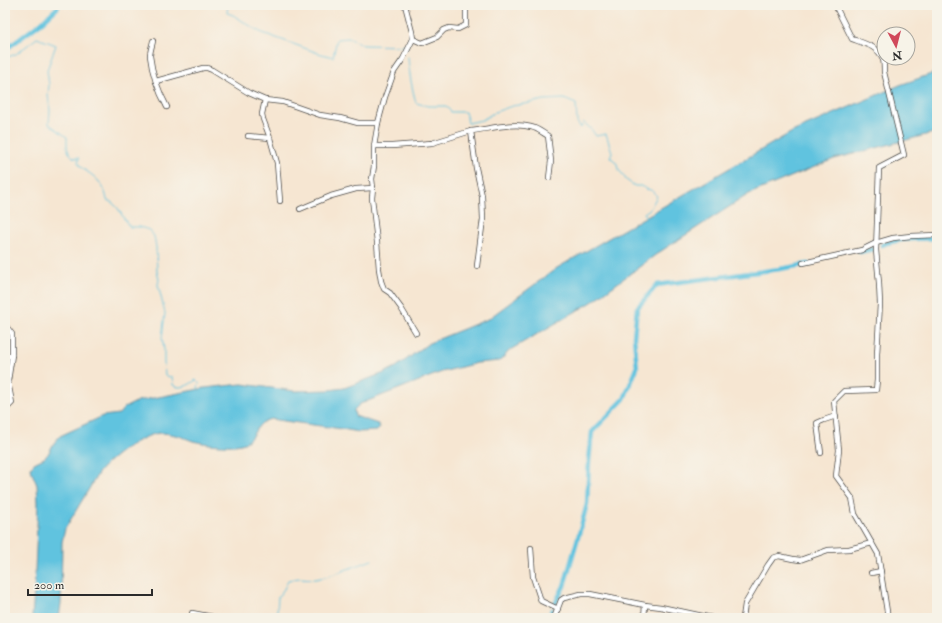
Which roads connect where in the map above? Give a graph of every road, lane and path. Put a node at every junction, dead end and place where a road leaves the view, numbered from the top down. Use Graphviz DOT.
graph roads {
  1 [pos="405,5"];
  2 [pos="466,5"];
  3 [pos="835,5"];
  4 [pos="413,39"];
  5 [pos="153,41"];
  6 [pos="156,81"];
  7 [pos="266,100"];
  8 [pos="167,107"];
  9 [pos="378,123"];
  10 [pos="471,131"];
  11 [pos="248,136"];
  12 [pos="270,138"];
  13 [pos="374,146"];
  14 [pos="549,178"];
  15 [pos="373,188"];
  16 [pos="280,201"];
  17 [pos="300,209"];
  18 [pos="937,235"];
  19 [pos="876,243"];
  20 [pos="803,263"];
  21 [pos="477,266"];
  22 [pos="5,325"];
  23 [pos="416,333"];
  24 [pos="12,355"];
  25 [pos="5,356"];
  26 [pos="5,410"];
  27 [pos="836,416"];
  28 [pos="821,453"];
  29 [pos="872,543"];
  30 [pos="531,548"];
  31 [pos="881,571"];
  32 [pos="871,573"];
  33 [pos="644,605"];
  34 [pos="558,610"];
  35 [pos="192,613"];
  36 [pos="213,616"];
  37 [pos="554,618"];
  38 [pos="644,618"];
  39 [pos="712,618"];
  40 [pos="743,618"];
  41 [pos="888,618"];
  1 -- 4 [label="street"];
  2 -- 4 [label="street"];
  3 -- 19 [label="street"];
  4 -- 9 [label="street"];
  5 -- 6 [label="street"];
  6 -- 7 [label="street"];
  6 -- 8 [label="street"];
  7 -- 9 [label="street"];
  7 -- 12 [label="street"];
  9 -- 13 [label="street"];
  10 -- 13 [label="street"];
  10 -- 14 [label="street"];
  10 -- 21 [label="street"];
  11 -- 12 [label="street"];
  12 -- 16 [label="street"];
  13 -- 15 [label="street"];
  15 -- 17 [label="street"];
  15 -- 23 [label="street"];
  18 -- 19 [label="street"];
  19 -- 20 [label="street"];
  19 -- 27 [label="street"];
  22 -- 24 [label="street"];
  24 -- 25 [label="street"];
  24 -- 26 [label="street"];
  27 -- 28 [label="street"];
  27 -- 29 [label="street"];
  29 -- 31 [label="street"];
  29 -- 40 [label="street"];
  30 -- 34 [label="street"];
  31 -- 32 [label="street"];
  31 -- 41 [label="street"];
  33 -- 34 [label="street"];
  33 -- 38 [label="street"];
  33 -- 39 [label="street"];
  34 -- 37 [label="street"];
  35 -- 36 [label="street"];
}
